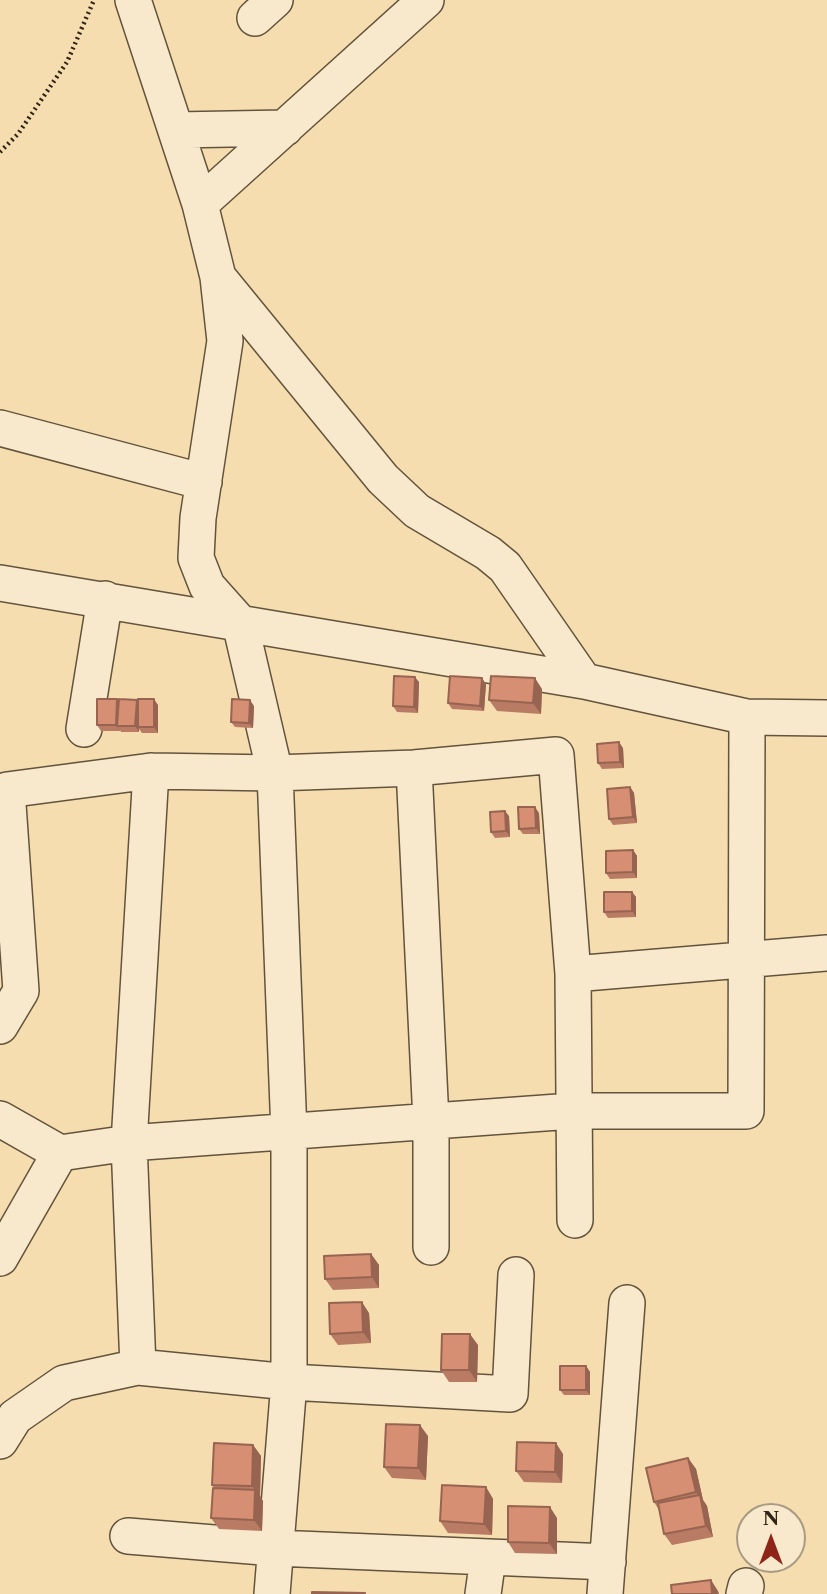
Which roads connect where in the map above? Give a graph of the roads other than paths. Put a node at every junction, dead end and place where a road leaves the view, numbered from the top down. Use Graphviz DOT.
graph roads {
  1 [pos="133,0"];
  2 [pos="426,0"];
  3 [pos="285,128"];
  4 [pos="176,130"];
  5 [pos="201,204"];
  6 [pos="218,277"];
  7 [pos="0,428"];
  8 [pos="204,482"];
  9 [pos="0,583"];
  10 [pos="105,598"];
  11 [pos="240,623"];
  12 [pos="584,681"];
  13 [pos="747,717"];
  14 [pos="827,718"];
  15 [pos="84,729"];
  16 [pos="414,768"];
  17 [pos="150,771"];
  18 [pos="275,773"];
  19 [pos="827,953"];
  20 [pos="748,957"];
  21 [pos="573,974"];
  22 [pos="0,1026"];
  23 [pos="572,1111"];
  24 [pos="0,1119"];
  25 [pos="431,1121"];
  26 [pos="289,1133"];
  27 [pos="129,1143"];
  28 [pos="60,1153"];
  29 [pos="575,1220"];
  30 [pos="431,1247"];
  31 [pos="0,1258"];
  32 [pos="516,1275"];
  33 [pos="627,1303"];
  34 [pos="138,1367"];
  35 [pos="289,1382"];
  36 [pos="0,1441"];
  37 [pos="128,1536"];
  38 [pos="275,1548"];
  39 [pos="488,1558"];
  40 [pos="606,1578"];
  41 [pos="272,1594"];
  42 [pos="483,1594"];
  1 -- 4 [label="street"];
  2 -- 3 [label="street"];
  3 -- 4 [label="street"];
  3 -- 5 [label="street"];
  4 -- 5 [label="street"];
  5 -- 6 [label="street"];
  6 -- 8 [label="street"];
  6 -- 12 [label="street"];
  7 -- 8 [label="street"];
  8 -- 11 [label="street"];
  9 -- 10 [label="street"];
  10 -- 11 [label="street"];
  10 -- 15 [label="street"];
  11 -- 12 [label="street"];
  11 -- 18 [label="street"];
  12 -- 13 [label="street"];
  13 -- 14 [label="street"];
  13 -- 20 [label="street"];
  16 -- 18 [label="street"];
  16 -- 21 [label="street"];
  16 -- 25 [label="street"];
  17 -- 18 [label="street"];
  17 -- 22 [label="street"];
  17 -- 27 [label="street"];
  18 -- 26 [label="street"];
  19 -- 20 [label="street"];
  20 -- 21 [label="street"];
  20 -- 23 [label="street"];
  21 -- 23 [label="street"];
  23 -- 25 [label="street"];
  23 -- 29 [label="street"];
  24 -- 28 [label="street"];
  25 -- 26 [label="street"];
  25 -- 30 [label="street"];
  26 -- 27 [label="street"];
  26 -- 35 [label="street"];
  27 -- 28 [label="street"];
  27 -- 34 [label="street"];
  28 -- 31 [label="street"];
  32 -- 35 [label="street"];
  33 -- 40 [label="street"];
  34 -- 35 [label="street"];
  34 -- 36 [label="street"];
  35 -- 38 [label="street"];
  37 -- 38 [label="street"];
  38 -- 39 [label="street"];
  38 -- 41 [label="street"];
  39 -- 40 [label="street"];
  39 -- 42 [label="street"];
}
